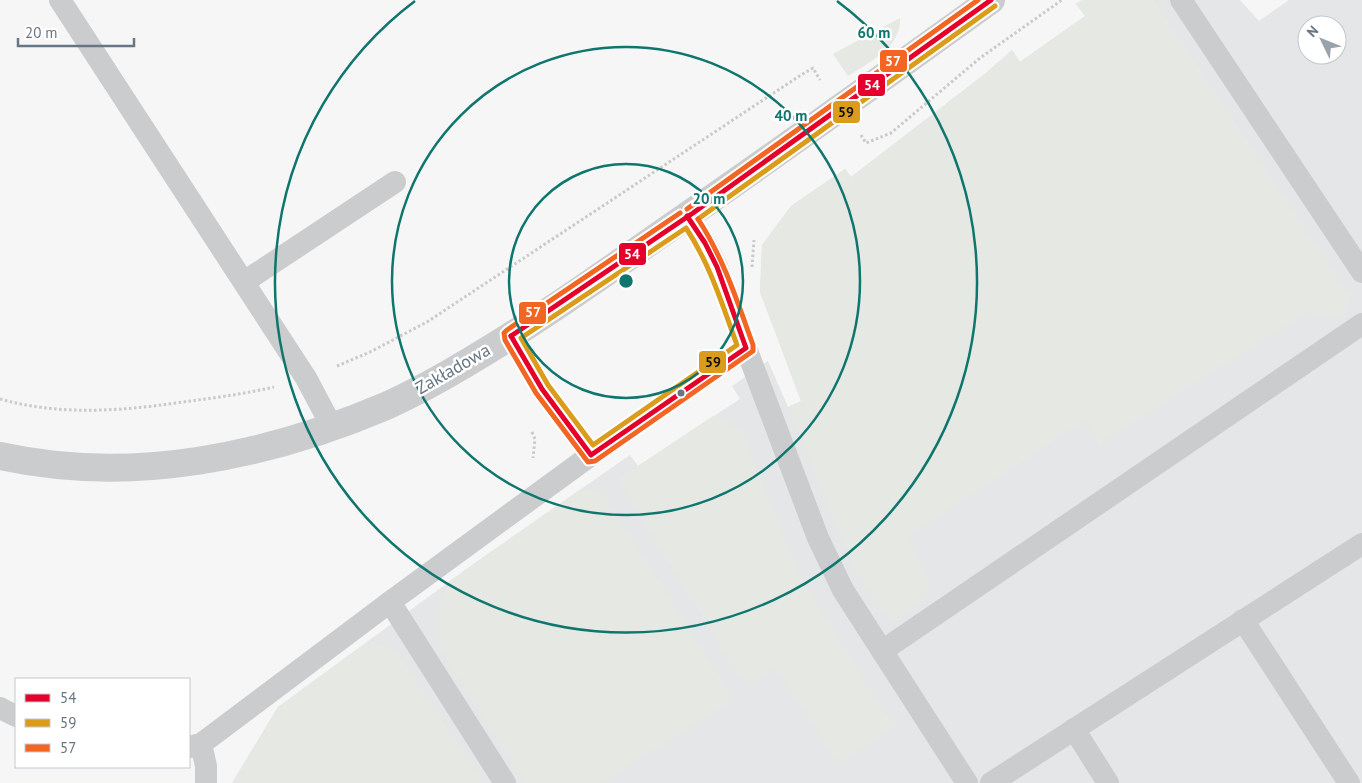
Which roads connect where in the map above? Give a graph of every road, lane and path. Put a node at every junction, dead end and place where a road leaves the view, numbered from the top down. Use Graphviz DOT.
graph roads {
  1 [pos="60,0"];
  2 [pos="991,0"];
  3 [pos="1062,0"];
  4 [pos="1181,0"];
  5 [pos="813,68"];
  6 [pos="858,131"];
  7 [pos="396,182"];
  8 [pos="687,216"];
  9 [pos="1362,272"];
  10 [pos="244,282"];
  11 [pos="1362,324"];
  12 [pos="511,336"];
  13 [pos="746,348"];
  14 [pos="336,366"];
  15 [pos="283,385"];
  16 [pos="0,399"];
  17 [pos="332,427"];
  18 [pos="591,455"];
  19 [pos="0,456"];
  20 [pos="1362,544"];
  21 [pos="390,602"];
  22 [pos="1243,620"];
  23 [pos="882,651"];
  24 [pos="0,708"];
  25 [pos="15,716"];
  26 [pos="1074,729"];
  27 [pos="195,746"];
  28 [pos="206,783"];
  29 [pos="506,783"];
  30 [pos="967,783"];
  31 [pos="991,783"];
  32 [pos="1108,783"];
  33 [pos="1348,783"];
  1 -- 10 [label="lane"];
  2 -- 8 [label="street, Zakładowa"];
  3 -- 6 [label="path"];
  4 -- 9 [label="lane"];
  5 -- 14 [label="path"];
  7 -- 10 [label="lane"];
  8 -- 12 [label="street, Zakładowa"];
  8 -- 13 [label="lane"];
  10 -- 17 [label="lane"];
  11 -- 23 [label="lane"];
  12 -- 17 [label="street, Zakładowa"];
  12 -- 18 [label="lane"];
  13 -- 18 [label="lane"];
  13 -- 23 [label="lane"];
  15 -- 16 [label="path"];
  17 -- 19 [label="street, Zakładowa"];
  18 -- 21 [label="lane"];
  20 -- 22 [label="lane"];
  21 -- 27 [label="lane"];
  21 -- 29 [label="lane"];
  22 -- 26 [label="lane"];
  22 -- 33 [label="lane"];
  23 -- 30 [label="lane"];
  24 -- 25 [label="lane"];
  26 -- 31 [label="lane"];
  26 -- 32 [label="lane"];
  27 -- 28 [label="lane"];
}
